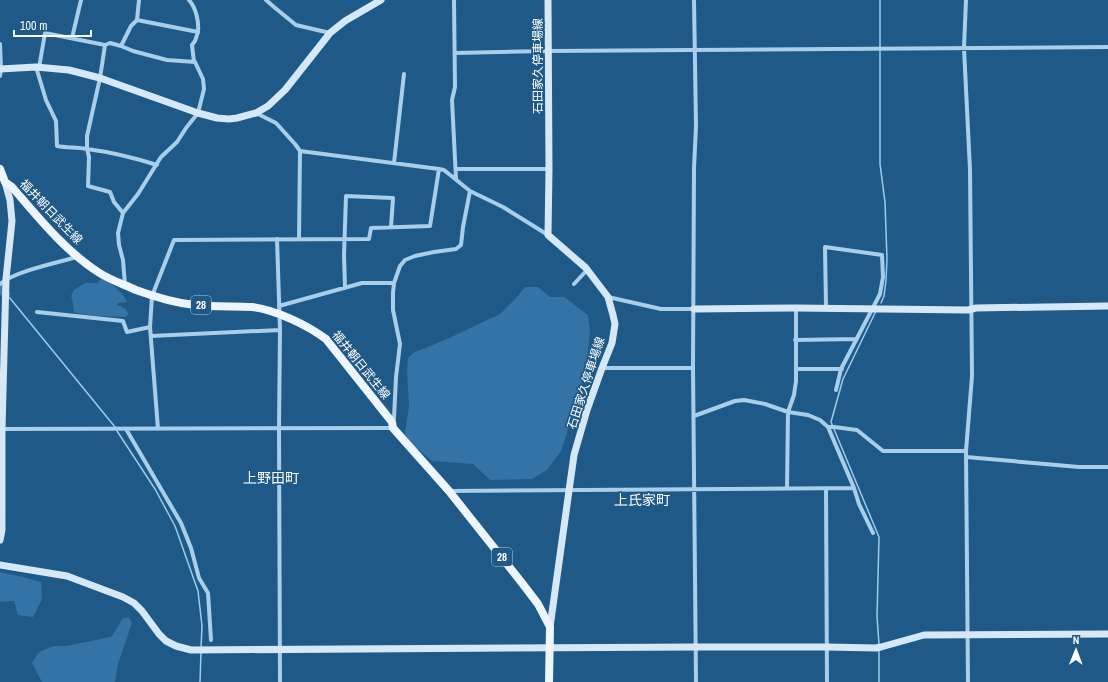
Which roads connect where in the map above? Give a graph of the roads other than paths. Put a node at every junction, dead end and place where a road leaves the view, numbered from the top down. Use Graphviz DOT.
graph roads {
  1 [pos="80,0"];
  2 [pos="139,0"];
  3 [pos="189,0"];
  4 [pos="266,0"];
  5 [pos="381,0"];
  6 [pos="454,0"];
  7 [pos="548,0"];
  8 [pos="694,0"];
  9 [pos="966,0"];
  10 [pos="137,20"];
  11 [pos="198,32"];
  12 [pos="330,33"];
  13 [pos="72,38"];
  14 [pos="0,44"];
  15 [pos="105,45"];
  16 [pos="121,46"];
  17 [pos="1108,47"];
  18 [pos="964,48"];
  19 [pos="548,50"];
  20 [pos="695,50"];
  21 [pos="455,53"];
  22 [pos="194,62"];
  23 [pos="37,68"];
  24 [pos="0,71"];
  25 [pos="404,74"];
  26 [pos="100,78"];
  27 [pos="198,113"];
  28 [pos="256,113"];
  29 [pos="87,149"];
  30 [pos="300,151"];
  31 [pos="394,163"];
  32 [pos="157,165"];
  33 [pos="0,169"];
  34 [pos="439,169"];
  35 [pos="456,169"];
  36 [pos="549,169"];
  37 [pos="456,179"];
  38 [pos="5,182"];
  39 [pos="470,191"];
  40 [pos="123,213"];
  41 [pos="391,227"];
  42 [pos="548,235"];
  43 [pos="277,239"];
  44 [pos="299,239"];
  45 [pos="344,239"];
  46 [pos="77,257"];
  47 [pos="587,270"];
  48 [pos="3,282"];
  49 [pos="394,283"];
  50 [pos="574,284"];
  51 [pos="125,285"];
  52 [pos="345,288"];
  53 [pos="152,296"];
  54 [pos="608,297"];
  55 [pos="826,306"];
  56 [pos="1108,306"];
  57 [pos="796,308"];
  58 [pos="694,309"];
  59 [pos="873,309"];
  60 [pos="972,309"];
  61 [pos="280,310"];
  62 [pos="37,312"];
  63 [pos="150,327"];
  64 [pos="280,330"];
  65 [pos="151,336"];
  66 [pos="858,339"];
  67 [pos="795,340"];
  68 [pos="602,368"];
  69 [pos="693,368"];
  70 [pos="796,369"];
  71 [pos="842,369"];
  72 [pos="836,390"];
  73 [pos="788,412"];
  74 [pos="694,416"];
  75 [pos="393,425"];
  76 [pos="831,427"];
  77 [pos="279,428"];
  78 [pos="1,429"];
  79 [pos="126,429"];
  80 [pos="158,429"];
  81 [pos="966,451"];
  82 [pos="966,457"];
  83 [pos="1108,468"];
  84 [pos="786,488"];
  85 [pos="826,488"];
  86 [pos="854,488"];
  87 [pos="569,489"];
  88 [pos="694,489"];
  89 [pos="449,491"];
  90 [pos="873,533"];
  91 [pos="0,540"];
  92 [pos="2,567"];
  93 [pos="550,627"];
  94 [pos="1108,634"];
  95 [pos="968,635"];
  96 [pos="211,640"];
  97 [pos="695,647"];
  98 [pos="827,647"];
  99 [pos="550,648"];
  100 [pos="280,650"];
  101 [pos="280,682"];
  102 [pos="549,682"];
  103 [pos="696,682"];
  104 [pos="827,682"];
  105 [pos="968,682"];
  1 -- 13 [label="street"];
  2 -- 10 [label="street"];
  3 -- 11 [label="street"];
  4 -- 12 [label="street"];
  5 -- 12 [label="street"];
  6 -- 21 [label="street"];
  7 -- 19 [label="street, 石田家久停車場線"];
  8 -- 20 [label="street"];
  9 -- 18 [label="street"];
  10 -- 11 [label="street"];
  10 -- 16 [label="street"];
  11 -- 22 [label="street"];
  12 -- 28 [label="street"];
  13 -- 15 [label="street"];
  13 -- 23 [label="street"];
  14 -- 24 [label="street"];
  15 -- 16 [label="street"];
  15 -- 26 [label="street"];
  16 -- 22 [label="street"];
  17 -- 18 [label="street"];
  18 -- 20 [label="street"];
  18 -- 60 [label="street"];
  19 -- 20 [label="street"];
  19 -- 21 [label="street"];
  19 -- 36 [label="street, 石田家久停車場線"];
  20 -- 58 [label="street"];
  21 -- 35 [label="street"];
  22 -- 27 [label="street"];
  23 -- 24 [label="street"];
  23 -- 26 [label="street"];
  23 -- 29 [label="street"];
  25 -- 31 [label="street"];
  26 -- 27 [label="street"];
  26 -- 29 [label="street"];
  27 -- 28 [label="street"];
  27 -- 32 [label="street"];
  28 -- 30 [label="street"];
  29 -- 32 [label="street"];
  29 -- 40 [label="street"];
  30 -- 31 [label="street"];
  30 -- 44 [label="street"];
  31 -- 34 [label="street"];
  32 -- 40 [label="street"];
  33 -- 38 [label="main road, 福井朝日武生線 / 28"];
  34 -- 37 [label="street"];
  34 -- 41 [label="street"];
  35 -- 36 [label="street"];
  35 -- 37 [label="street"];
  36 -- 42 [label="street, 石田家久停車場線"];
  37 -- 39 [label="street"];
  38 -- 46 [label="main road, 福井朝日武生線 / 28"];
  38 -- 48 [label="street"];
  39 -- 42 [label="street"];
  39 -- 49 [label="street"];
  40 -- 51 [label="street"];
  41 -- 45 [label="street"];
  41 -- 45 [label="street"];
  42 -- 47 [label="street, 石田家久停車場線"];
  43 -- 44 [label="street"];
  43 -- 53 [label="street"];
  43 -- 61 [label="street"];
  44 -- 45 [label="street"];
  45 -- 52 [label="street"];
  46 -- 48 [label="street"];
  46 -- 51 [label="main road, 福井朝日武生線 / 28"];
  47 -- 50 [label="street"];
  47 -- 54 [label="street, 石田家久停車場線"];
  48 -- 78 [label="street"];
  49 -- 52 [label="street"];
  49 -- 75 [label="street"];
  51 -- 53 [label="main road, 福井朝日武生線 / 28"];
  52 -- 61 [label="street"];
  53 -- 61 [label="main road, 福井朝日武生線 / 28"];
  53 -- 63 [label="street"];
  54 -- 58 [label="street"];
  54 -- 68 [label="street, 石田家久停車場線"];
  55 -- 59 [label="street"];
  56 -- 60 [label="street"];
  57 -- 58 [label="street"];
  57 -- 59 [label="street"];
  57 -- 67 [label="street"];
  58 -- 69 [label="street"];
  59 -- 60 [label="street"];
  59 -- 66 [label="street"];
  60 -- 81 [label="street"];
  61 -- 64 [label="street"];
  61 -- 75 [label="main road, 福井朝日武生線 / 28"];
  62 -- 63 [label="street"];
  63 -- 65 [label="street"];
  64 -- 65 [label="street"];
  64 -- 77 [label="street"];
  65 -- 80 [label="street"];
  66 -- 67 [label="street"];
  66 -- 71 [label="street"];
  67 -- 70 [label="street"];
  68 -- 69 [label="street"];
  68 -- 87 [label="street, 石田家久停車場線"];
  69 -- 74 [label="street"];
  70 -- 71 [label="street"];
  70 -- 73 [label="street"];
  71 -- 72 [label="street"];
  73 -- 74 [label="street"];
  73 -- 76 [label="street"];
  73 -- 84 [label="street"];
  74 -- 88 [label="street"];
  75 -- 77 [label="street"];
  75 -- 89 [label="main road, 福井朝日武生線 / 28"];
  76 -- 81 [label="street"];
  76 -- 86 [label="street"];
  77 -- 80 [label="street"];
  77 -- 100 [label="street"];
  78 -- 79 [label="street"];
  78 -- 91 [label="street"];
  79 -- 80 [label="street"];
  79 -- 96 [label="street"];
  81 -- 82 [label="street"];
  82 -- 83 [label="street"];
  82 -- 95 [label="street"];
  84 -- 85 [label="street"];
  84 -- 88 [label="street"];
  85 -- 86 [label="street"];
  85 -- 98 [label="street"];
  86 -- 90 [label="street"];
  87 -- 88 [label="street"];
  87 -- 89 [label="street"];
  87 -- 93 [label="street, 石田家久停車場線"];
  88 -- 97 [label="street"];
  89 -- 93 [label="main road, 福井朝日武生線 / 28"];
  92 -- 100 [label="street"];
  93 -- 99 [label="main road, 福井朝日武生線 / 28"];
  94 -- 95 [label="street"];
  95 -- 98 [label="street"];
  95 -- 105 [label="street"];
  97 -- 98 [label="street"];
  97 -- 99 [label="street"];
  97 -- 103 [label="street"];
  98 -- 104 [label="street"];
  99 -- 100 [label="street"];
  99 -- 102 [label="main road, 福井朝日武生線 / 28"];
  100 -- 101 [label="street"];
}
